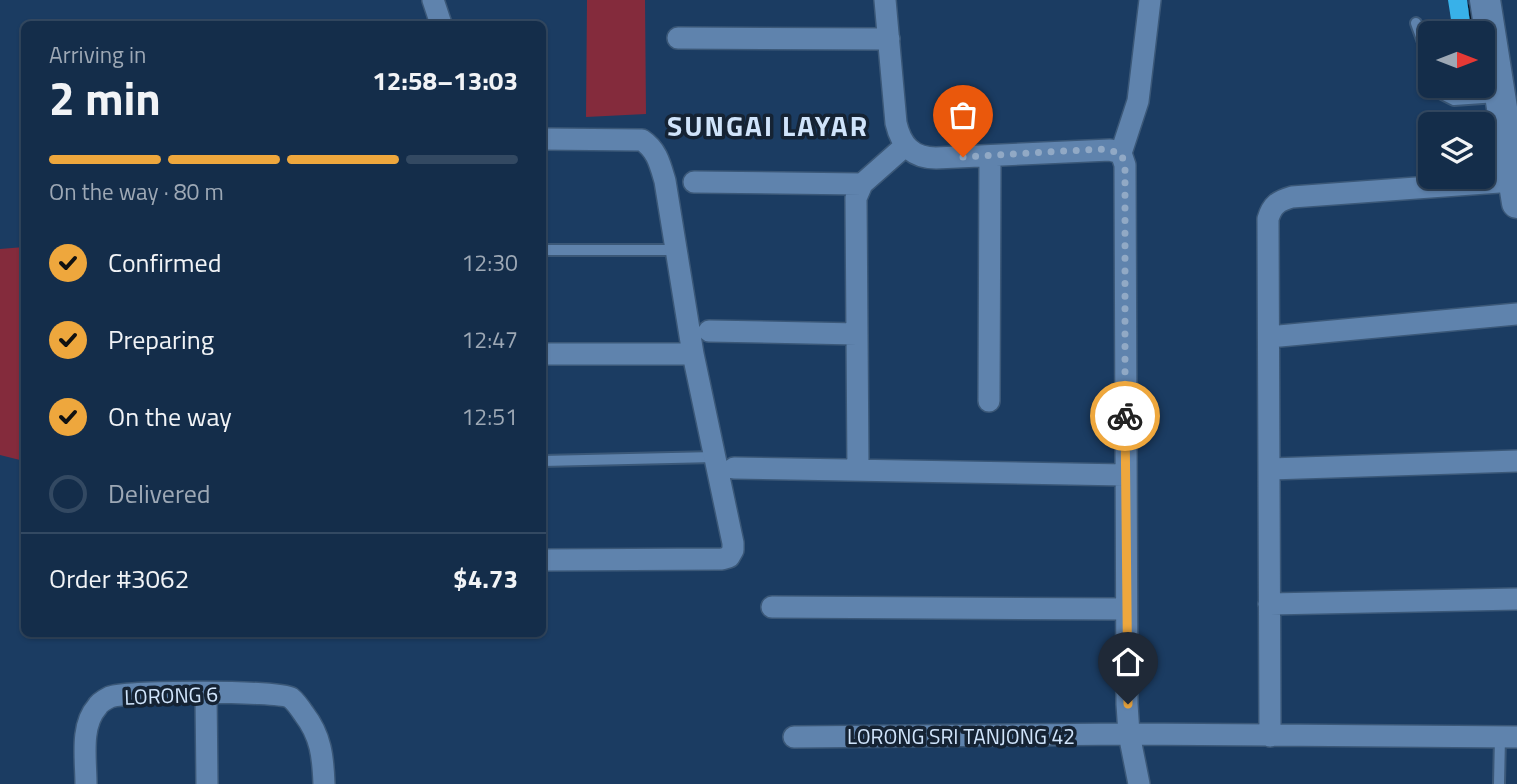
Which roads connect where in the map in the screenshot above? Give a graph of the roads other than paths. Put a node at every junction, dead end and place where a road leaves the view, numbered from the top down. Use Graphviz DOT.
graph roads {
  1 [pos="433,0"];
  2 [pos="885,0"];
  3 [pos="1150,0"];
  4 [pos="1485,0"];
  5 [pos="440,21"];
  6 [pos="1416,23"];
  7 [pos="1418,28"];
  8 [pos="678,38"];
  9 [pos="889,39"];
  10 [pos="1495,97"];
  11 [pos="1500,97"];
  12 [pos="1450,98"];
  13 [pos="1485,98"];
  14 [pos="546,139"];
  15 [pos="905,146"];
  16 [pos="1121,153"];
  17 [pos="990,156"];
  18 [pos="694,181"];
  19 [pos="862,184"];
  20 [pos="1515,192"];
  21 [pos="546,250"];
  22 [pos="676,250"];
  23 [pos="1517,314"];
  24 [pos="709,331"];
  25 [pos="856,334"];
  26 [pos="1269,337"];
  27 [pos="546,354"];
  28 [pos="693,354"];
  29 [pos="989,401"];
  30 [pos="546,461"];
  31 [pos="1517,461"];
  32 [pos="724,462"];
  33 [pos="858,469"];
  34 [pos="1269,469"];
  35 [pos="1125,475"];
  36 [pos="546,560"];
  37 [pos="1517,599"];
  38 [pos="1269,604"];
  39 [pos="772,607"];
  40 [pos="1126,609"];
  41 [pos="206,693"];
  42 [pos="1129,734"];
  43 [pos="1270,736"];
  44 [pos="794,737"];
  45 [pos="1508,737"];
  46 [pos="86,784"];
  47 [pos="207,784"];
  48 [pos="324,784"];
  49 [pos="1139,784"];
  50 [pos="1499,784"];
  1 -- 5 [label="street"];
  2 -- 9 [label="street"];
  3 -- 16 [label="street"];
  4 -- 11 [label="main road"];
  6 -- 7 [label="lane"];
  8 -- 9 [label="street"];
  9 -- 15 [label="street"];
  10 -- 11 [label="lane"];
  11 -- 20 [label="main road"];
  12 -- 13 [label="lane"];
  14 -- 22 [label="street"];
  15 -- 17 [label="street"];
  15 -- 19 [label="street"];
  16 -- 17 [label="street"];
  16 -- 35 [label="street"];
  17 -- 29 [label="street"];
  18 -- 19 [label="street"];
  19 -- 25 [label="street"];
  20 -- 26 [label="street"];
  21 -- 22 [label="lane"];
  22 -- 28 [label="street"];
  23 -- 26 [label="street"];
  24 -- 25 [label="street"];
  25 -- 33 [label="street"];
  26 -- 34 [label="street"];
  27 -- 28 [label="street"];
  28 -- 32 [label="street"];
  30 -- 32 [label="lane"];
  31 -- 34 [label="street"];
  32 -- 33 [label="street"];
  32 -- 36 [label="street"];
  33 -- 35 [label="street"];
  34 -- 38 [label="street"];
  35 -- 40 [label="street"];
  37 -- 38 [label="street"];
  38 -- 43 [label="street"];
  39 -- 40 [label="street"];
  40 -- 42 [label="street"];
  41 -- 46 [label="street, LORONG 6"];
  41 -- 47 [label="street"];
  41 -- 48 [label="street, LORONG 6"];
  42 -- 43 [label="street, LORONG SRI TANJONG 42"];
  42 -- 44 [label="street, LORONG SRI TANJONG 42"];
  42 -- 49 [label="street"];
  43 -- 45 [label="street, LORONG SRI TANJONG 42"];
  45 -- 50 [label="lane"];
}
